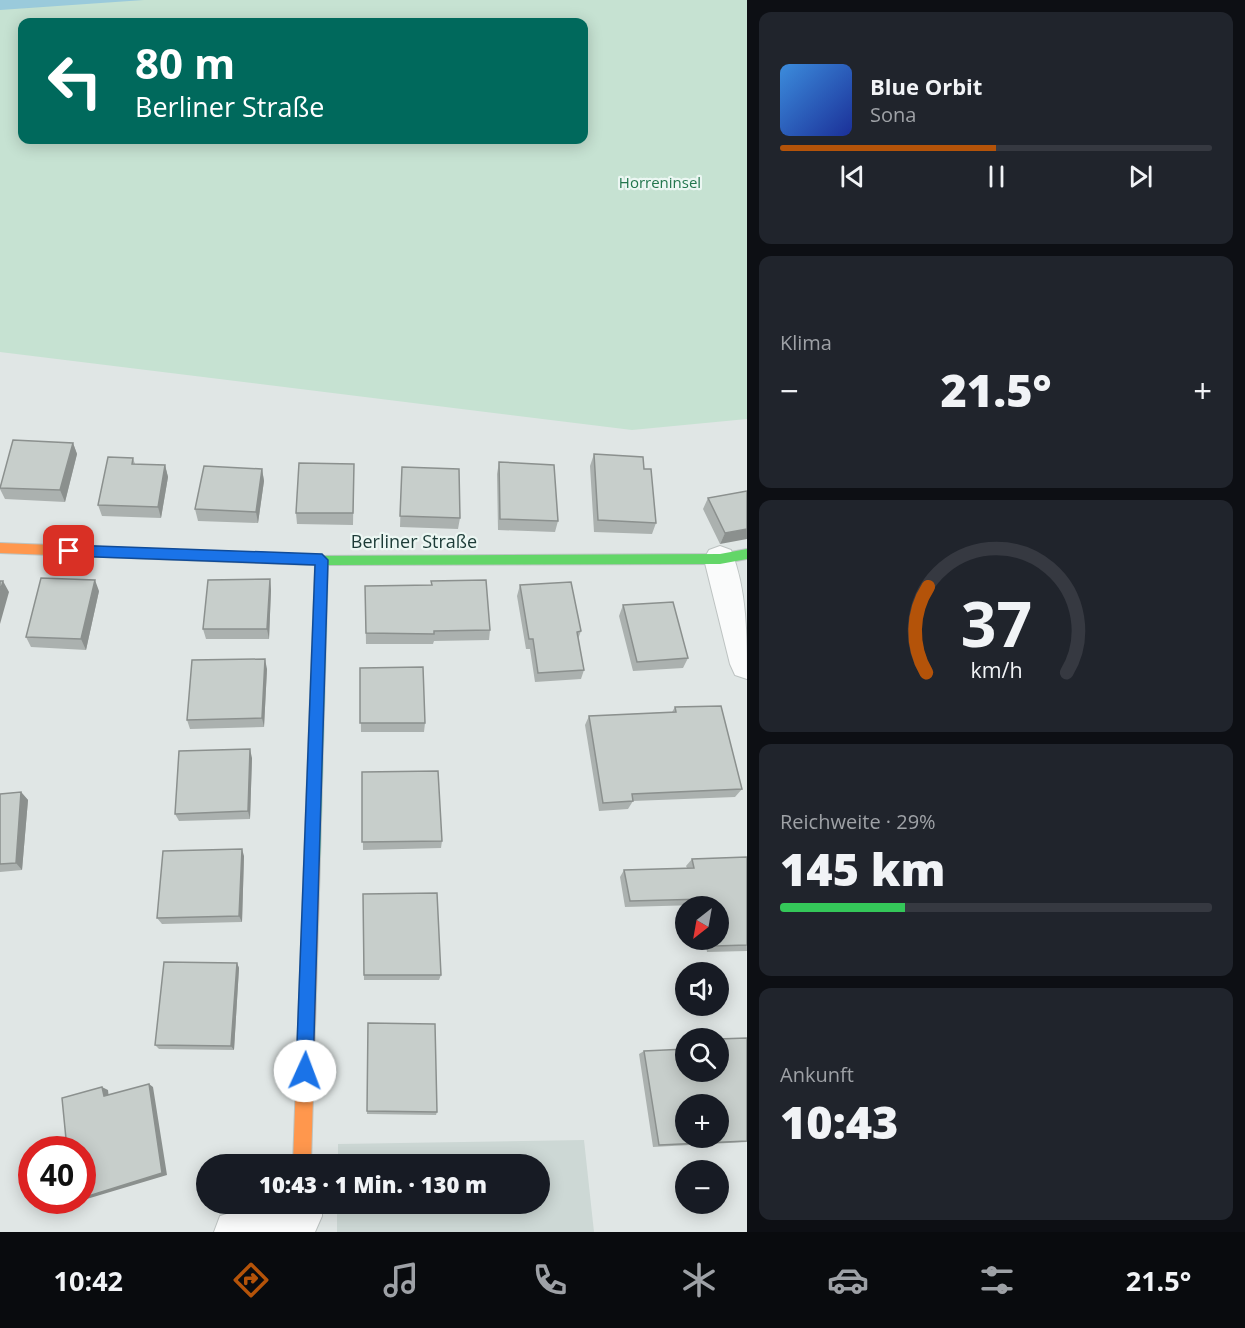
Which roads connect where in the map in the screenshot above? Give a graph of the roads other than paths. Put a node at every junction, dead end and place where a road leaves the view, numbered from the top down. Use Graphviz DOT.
graph roads {
  1 [pos="0,548"];
  2 [pos="733,557"];
  3 [pos="322,560"];
  4 [pos="747,664"];
  5 [pos="302,1154"];
  6 [pos="300,1214"];
  7 [pos="236,1232"];
  1 -- 3 [label="street, Berliner Straße"];
  2 -- 3 [label="street, Berliner Straße"];
  2 -- 4 [label="street"];
  3 -- 5 [label="street"];
  6 -- 7 [label="street"];
}
